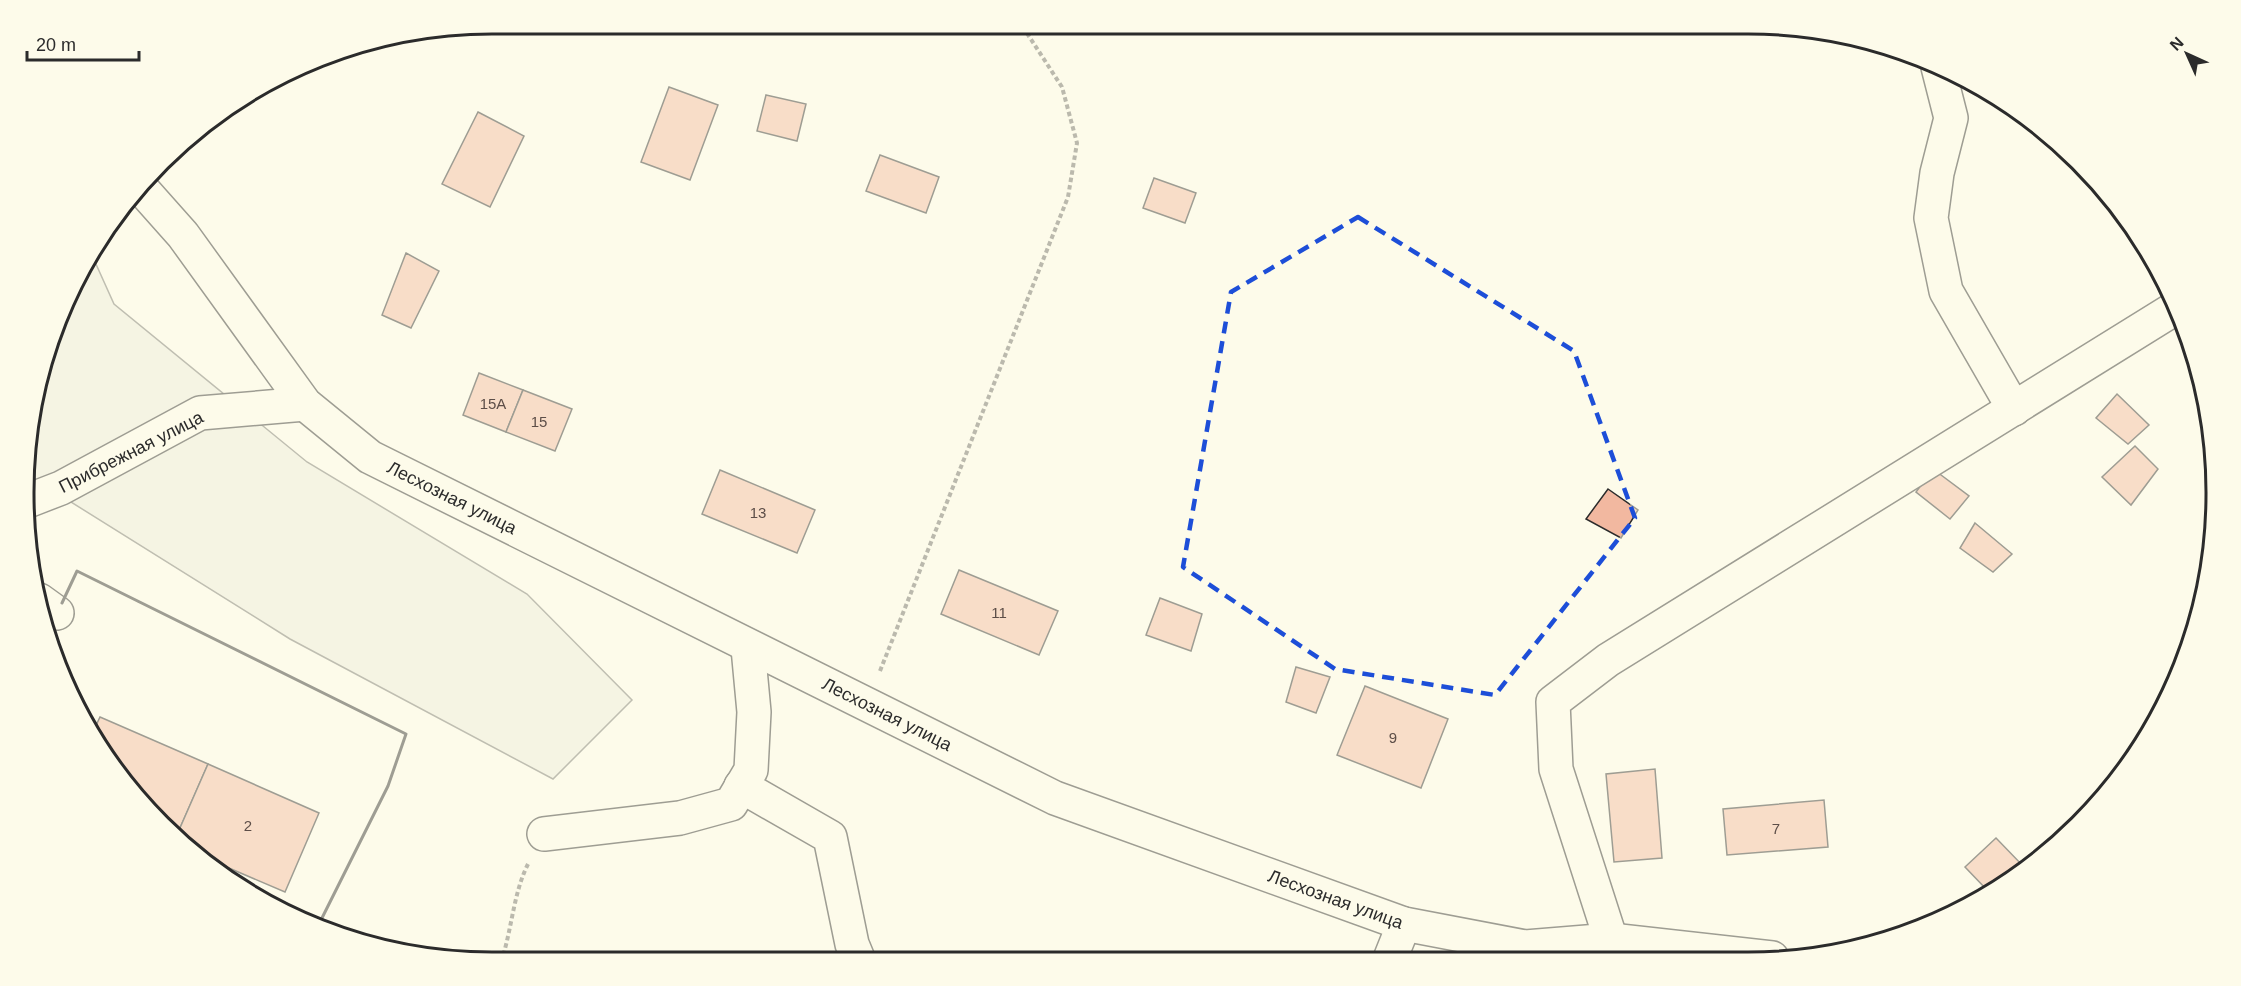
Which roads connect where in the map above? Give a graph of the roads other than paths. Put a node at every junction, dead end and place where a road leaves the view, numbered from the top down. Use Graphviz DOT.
graph roads {
  1 [pos="1941,77"];
  2 [pos="146,193"];
  3 [pos="2169,311"];
  4 [pos="305,404"];
  5 [pos="2014,408"];
  6 [pos="34,498"];
  7 [pos="748,648"];
  8 [pos="741,786"];
  9 [pos="544,834"];
  10 [pos="1404,924"];
  11 [pos="1611,940"];
  12 [pos="855,952"];
  13 [pos="1393,952"];
  14 [pos="1718,952"];
  1 -- 5 [label="street"];
  2 -- 4 [label="street, Лесхозная улица"];
  3 -- 5 [label="street"];
  4 -- 6 [label="street, Прибрежная улица"];
  4 -- 7 [label="street, Лесхозная улица"];
  5 -- 11 [label="street"];
  7 -- 8 [label="street"];
  7 -- 10 [label="street, Лесхозная улица"];
  8 -- 9 [label="street"];
  8 -- 12 [label="street"];
  10 -- 11 [label="street, Лесхозная улица"];
  10 -- 13 [label="street"];
  11 -- 14 [label="street, Лесхозная улица"];
}
